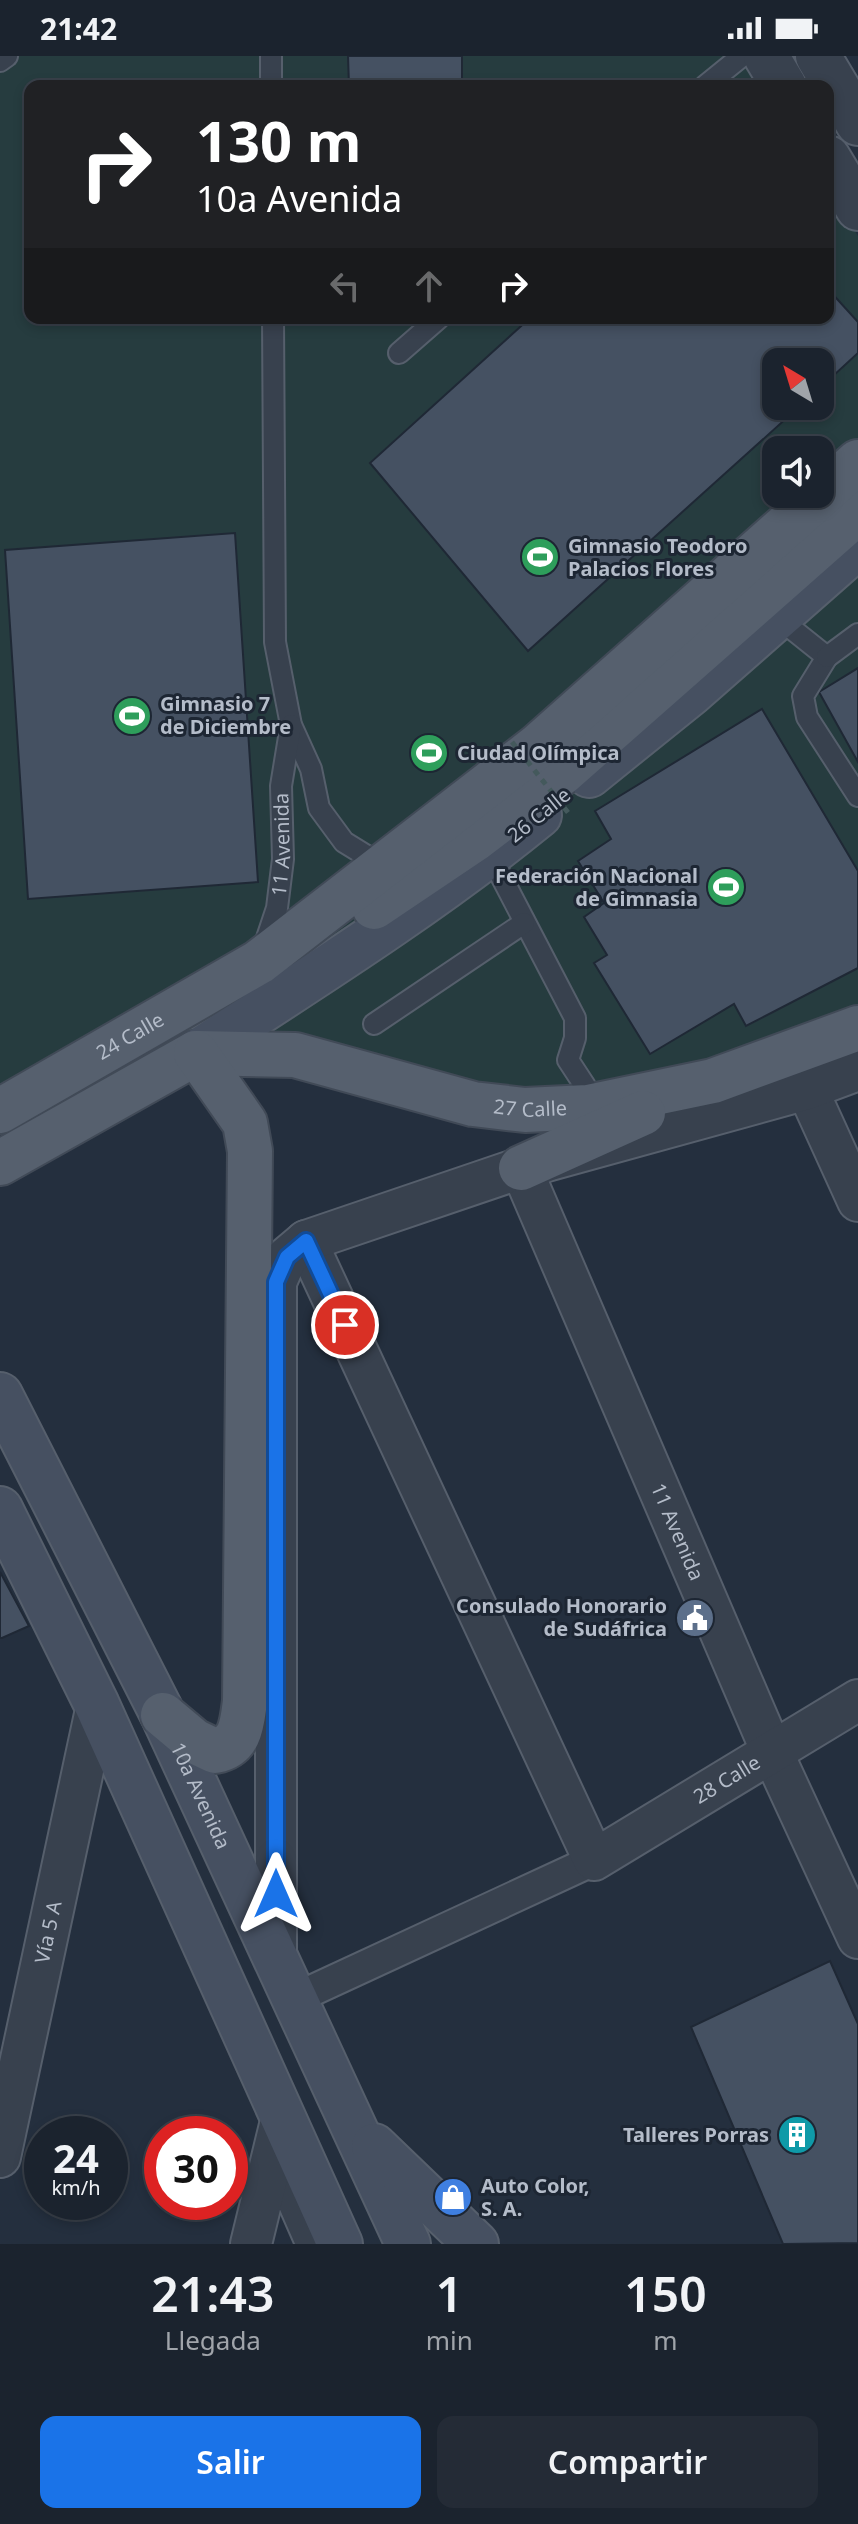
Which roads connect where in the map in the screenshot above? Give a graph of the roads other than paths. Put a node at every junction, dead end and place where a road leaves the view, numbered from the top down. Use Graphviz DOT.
graph roads {
  1 [pos="7,56"];
  2 [pos="271,56"];
  3 [pos="742,56"];
  4 [pos="766,56"];
  5 [pos="818,56"];
  6 [pos="0,61"];
  7 [pos="271,80"];
  8 [pos="712,80"];
  9 [pos="780,80"];
  10 [pos="832,80"];
  11 [pos="834,83"];
  12 [pos="858,123"];
  13 [pos="834,168"];
  14 [pos="858,208"];
  15 [pos="273,324"];
  16 [pos="432,324"];
  17 [pos="399,353"];
  18 [pos="858,462"];
  19 [pos="858,512"];
  20 [pos="858,546"];
  21 [pos="777,617"];
  22 [pos="858,634"];
  23 [pos="827,657"];
  24 [pos="291,725"];
  25 [pos="858,796"];
  26 [pos="490,855"];
  27 [pos="383,866"];
  28 [pos="524,923"];
  29 [pos="259,962"];
  30 [pos="374,1024"];
  31 [pos="858,1028"];
  32 [pos="196,1053"];
  33 [pos="858,1070"];
  34 [pos="713,1081"];
  35 [pos="585,1086"];
  36 [pos="807,1089"];
  37 [pos="0,1111"];
  38 [pos="0,1163"];
  39 [pos="521,1168"];
  40 [pos="858,1201"];
  41 [pos="306,1241"];
  42 [pos="0,1395"];
  43 [pos="0,1509"];
  44 [pos="858,1700"];
  45 [pos="97,1705"];
  46 [pos="163,1715"];
  47 [pos="772,1752"];
  48 [pos="594,1860"];
  49 [pos="858,1938"];
  50 [pos="276,1955"];
  51 [pos="296,1998"];
  52 [pos="282,2117"];
  53 [pos="358,2131"];
  54 [pos="0,2157"];
  55 [pos="271,2163"];
  56 [pos="251,2244"];
  57 [pos="306,2244"];
  58 [pos="340,2244"];
  59 [pos="408,2244"];
  60 [pos="476,2244"];
  1 -- 6 [label="lane"];
  2 -- 7 [label="lane"];
  3 -- 8 [label="lane"];
  4 -- 9 [label="street"];
  5 -- 10 [label="street"];
  11 -- 12 [label="street"];
  13 -- 14 [label="street"];
  15 -- 24 [label="lane"];
  16 -- 17 [label="lane"];
  18 -- 27 [label="main road"];
  19 -- 29 [label="main road"];
  20 -- 21 [label="main road, 26 Calle"];
  21 -- 23 [label="lane"];
  21 -- 26 [label="main road, 26 Calle"];
  22 -- 23 [label="lane"];
  23 -- 25 [label="lane"];
  24 -- 27 [label="lane"];
  24 -- 29 [label="lane, 11 Avenida"];
  26 -- 28 [label="lane"];
  26 -- 32 [label="main road, 26 Calle"];
  27 -- 29 [label="main road"];
  28 -- 30 [label="lane"];
  28 -- 35 [label="lane"];
  29 -- 37 [label="main road, 24 Calle"];
  31 -- 34 [label="main road, 27 Calle"];
  32 -- 34 [label="main road, 27 Calle"];
  32 -- 38 [label="main road"];
  32 -- 46 [label="main road"];
  33 -- 36 [label="street"];
  34 -- 39 [label="main road"];
  36 -- 39 [label="street"];
  36 -- 40 [label="street"];
  39 -- 41 [label="street"];
  39 -- 47 [label="street, 11 Avenida"];
  41 -- 48 [label="street"];
  41 -- 50 [label="street"];
  42 -- 46 [label="main road, 10a Avenida"];
  43 -- 45 [label="main road"];
  44 -- 47 [label="street, 28 Calle"];
  45 -- 52 [label="main road"];
  45 -- 54 [label="street, Vía 5 A"];
  46 -- 50 [label="main road, 10a Avenida"];
  47 -- 48 [label="street, 28 Calle"];
  47 -- 49 [label="street, 11 Avenida"];
  48 -- 51 [label="street"];
  50 -- 51 [label="main road, 10a Avenida"];
  51 -- 53 [label="main road, 10a Avenida"];
  52 -- 55 [label="street"];
  52 -- 58 [label="main road"];
  53 -- 59 [label="main road, 10a Avenida"];
  53 -- 60 [label="main road"];
  55 -- 56 [label="street"];
  55 -- 57 [label="lane"];
}
